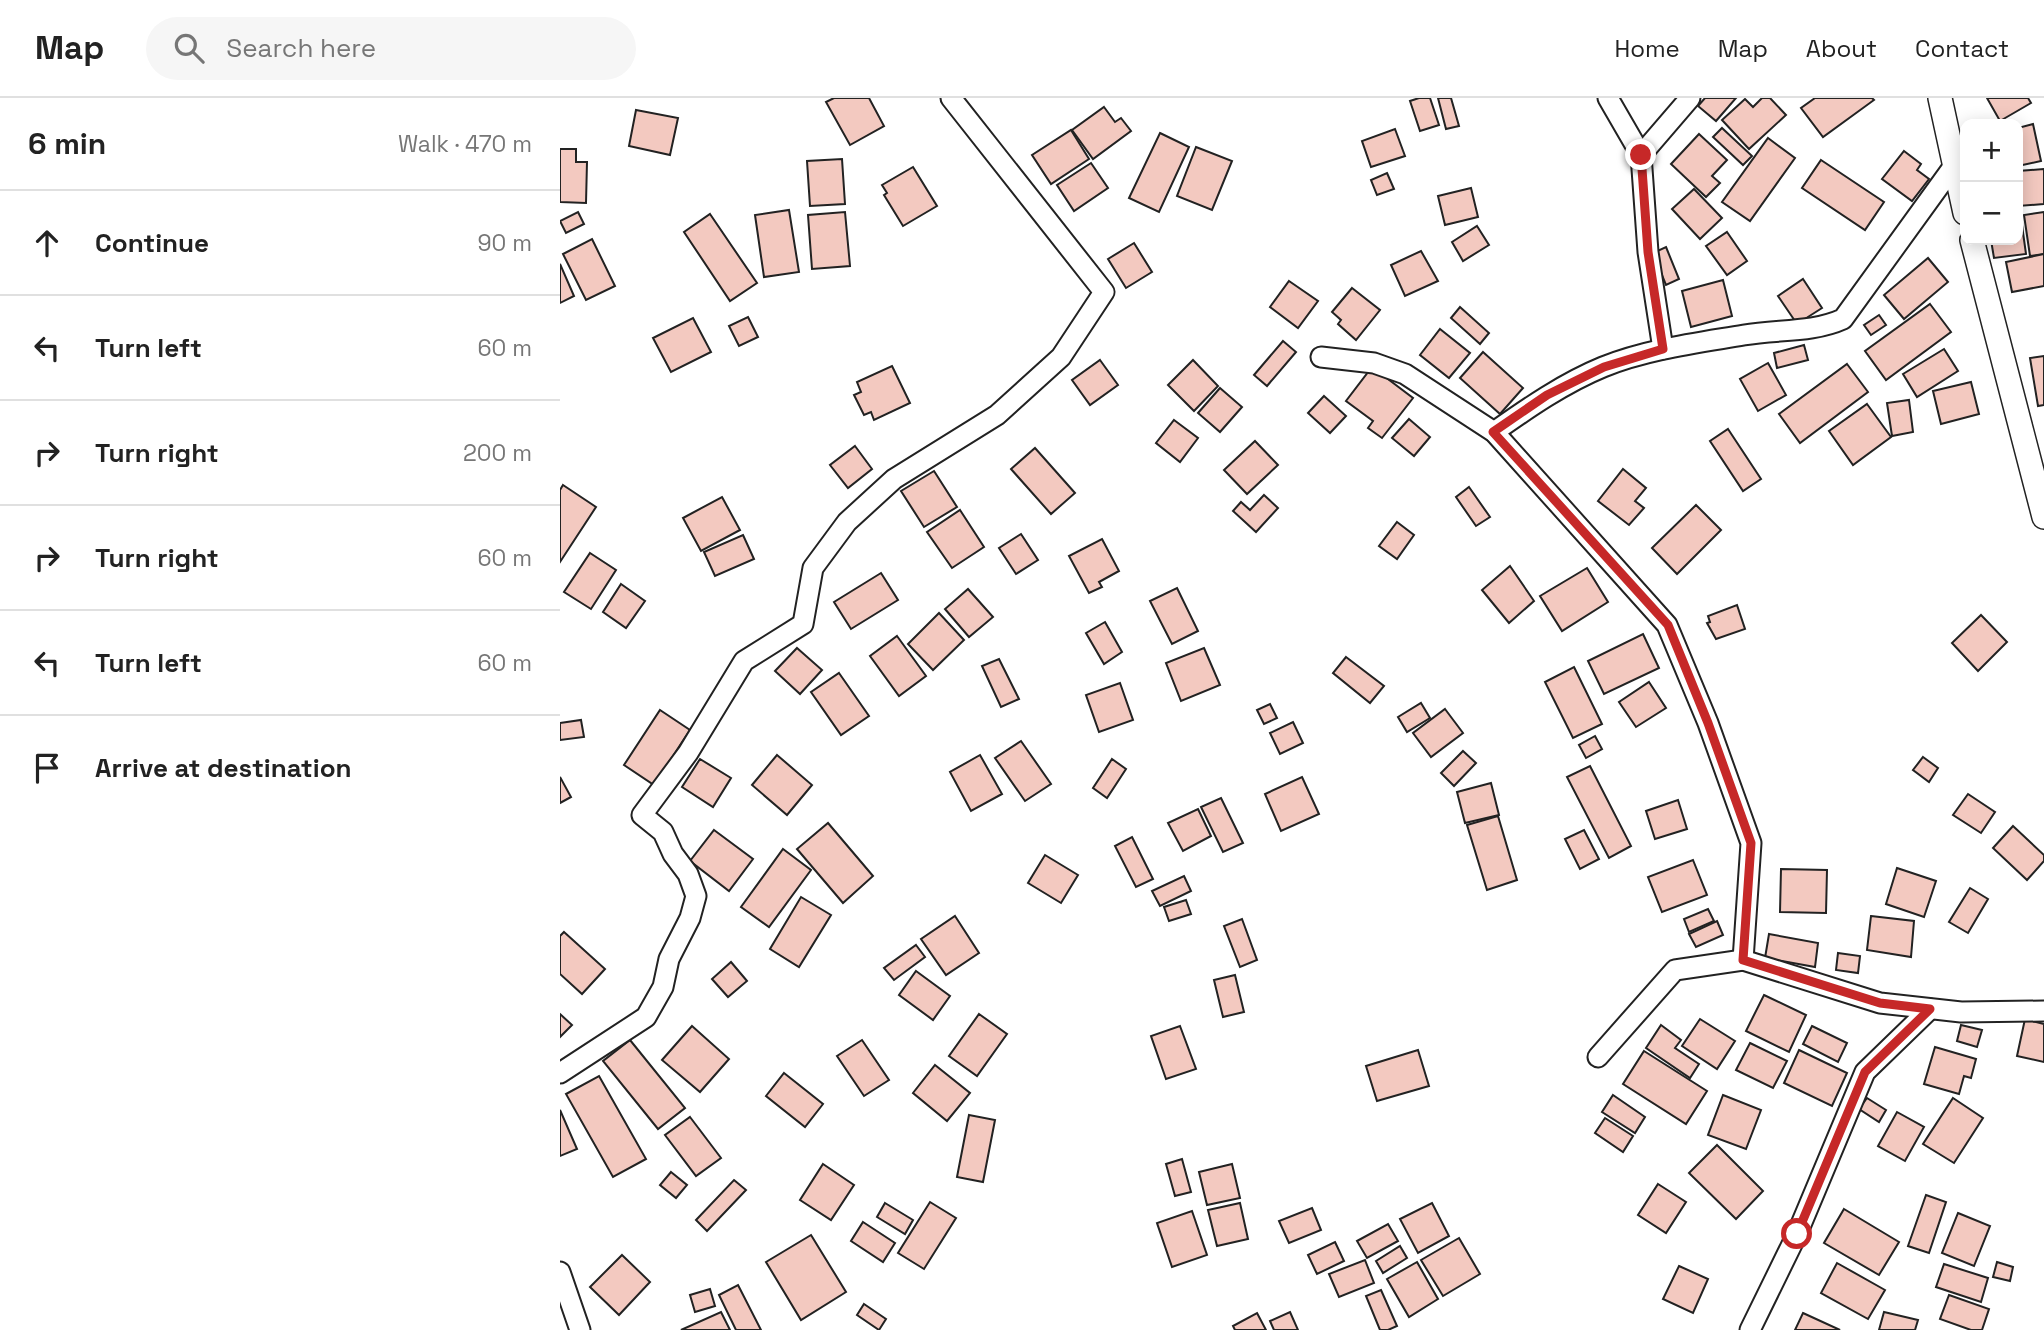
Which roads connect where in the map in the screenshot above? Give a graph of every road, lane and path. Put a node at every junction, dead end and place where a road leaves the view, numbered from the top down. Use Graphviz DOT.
graph roads {
  1 [pos="951,98"];
  2 [pos="1608,98"];
  3 [pos="1690,98"];
  4 [pos="1940,98"];
  5 [pos="1641,155"];
  6 [pos="1953,167"];
  7 [pos="1960,194"];
  8 [pos="1973,245"];
  9 [pos="1663,349"];
  10 [pos="1321,358"];
  11 [pos="1493,432"];
  12 [pos="2044,517"];
  13 [pos="1743,960"];
  14 [pos="1930,1009"];
  15 [pos="2044,1011"];
  16 [pos="1598,1057"];
  17 [pos="560,1073"];
  18 [pos="560,1272"];
  19 [pos="580,1330"];
  20 [pos="1750,1330"];
  1 -- 17 [label="street"];
  2 -- 5 [label="street"];
  3 -- 5 [label="street"];
  4 -- 6 [label="street"];
  5 -- 9 [label="street"];
  6 -- 7 [label="street"];
  6 -- 9 [label="street"];
  8 -- 12 [label="street"];
  9 -- 11 [label="street"];
  10 -- 11 [label="street"];
  11 -- 13 [label="street"];
  13 -- 14 [label="street"];
  13 -- 16 [label="street"];
  14 -- 15 [label="street"];
  14 -- 20 [label="street"];
  18 -- 19 [label="street"];
}
